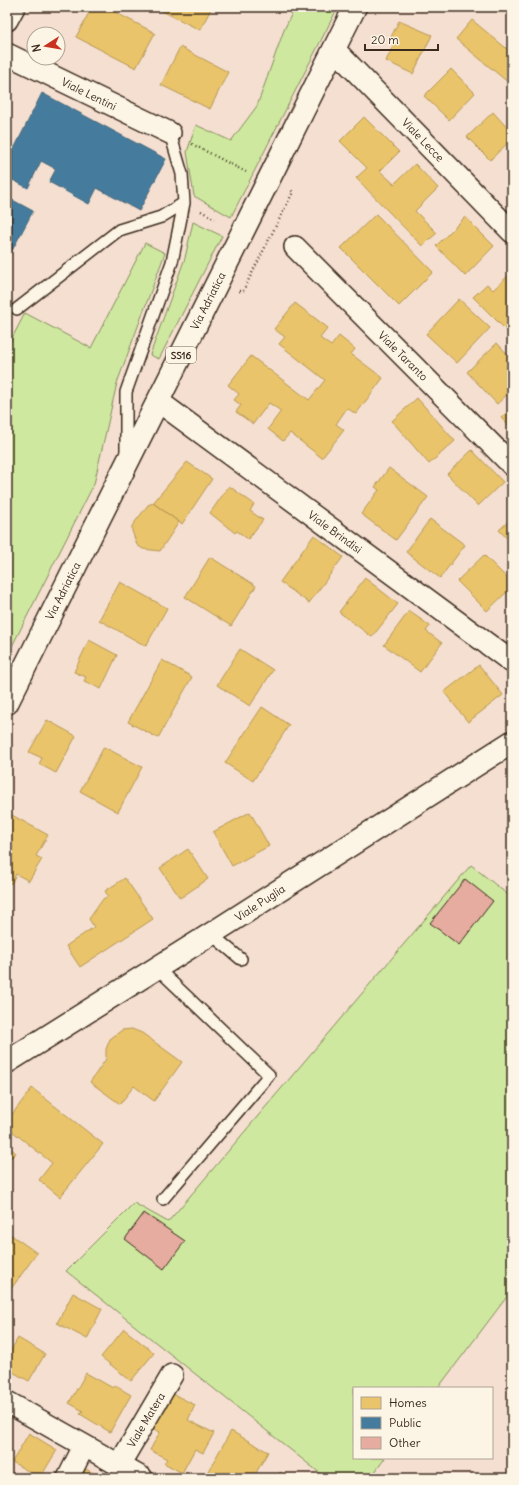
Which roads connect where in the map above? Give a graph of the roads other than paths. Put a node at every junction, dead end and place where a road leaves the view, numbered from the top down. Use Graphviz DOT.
graph roads {
  1 [pos="14,7"];
  2 [pos="355,7"];
  3 [pos="7,20"];
  4 [pos="334,49"];
  5 [pos="7,54"];
  6 [pos="170,133"];
  7 [pos="184,203"];
  8 [pos="512,232"];
  9 [pos="294,247"];
  10 [pos="17,309"];
  11 [pos="158,401"];
  12 [pos="512,465"];
  13 [pos="126,466"];
  14 [pos="512,662"];
  15 [pos="7,702"];
  16 [pos="512,742"];
  17 [pos="211,934"];
  18 [pos="241,959"];
  19 [pos="157,968"];
  20 [pos="7,1062"];
  21 [pos="163,1199"];
  22 [pos="172,1375"];
  23 [pos="7,1402"];
  24 [pos="84,1446"];
  25 [pos="119,1465"];
  26 [pos="68,1478"];
  27 [pos="142,1478"];
  1 -- 3 [label="street"];
  2 -- 4 [label="main road, Via Adriatica / SS16"];
  4 -- 8 [label="street, Viale Lecce"];
  4 -- 11 [label="main road, Via Adriatica / SS16"];
  5 -- 6 [label="street, Viale Lentini"];
  6 -- 7 [label="lane"];
  7 -- 10 [label="lane"];
  7 -- 13 [label="lane"];
  9 -- 12 [label="street, Viale Taranto"];
  11 -- 13 [label="main road, Via Adriatica / SS16"];
  11 -- 14 [label="street, Viale Brindisi"];
  13 -- 15 [label="main road, Via Adriatica / SS16"];
  16 -- 17 [label="main road, Viale Puglia"];
  17 -- 18 [label="lane"];
  17 -- 19 [label="main road, Viale Puglia"];
  19 -- 20 [label="main road, Viale Puglia"];
  19 -- 21 [label="lane"];
  22 -- 25 [label="street, Viale Matera"];
  23 -- 24 [label="street"];
  24 -- 25 [label="street"];
  24 -- 26 [label="street"];
  25 -- 27 [label="street"];
}
